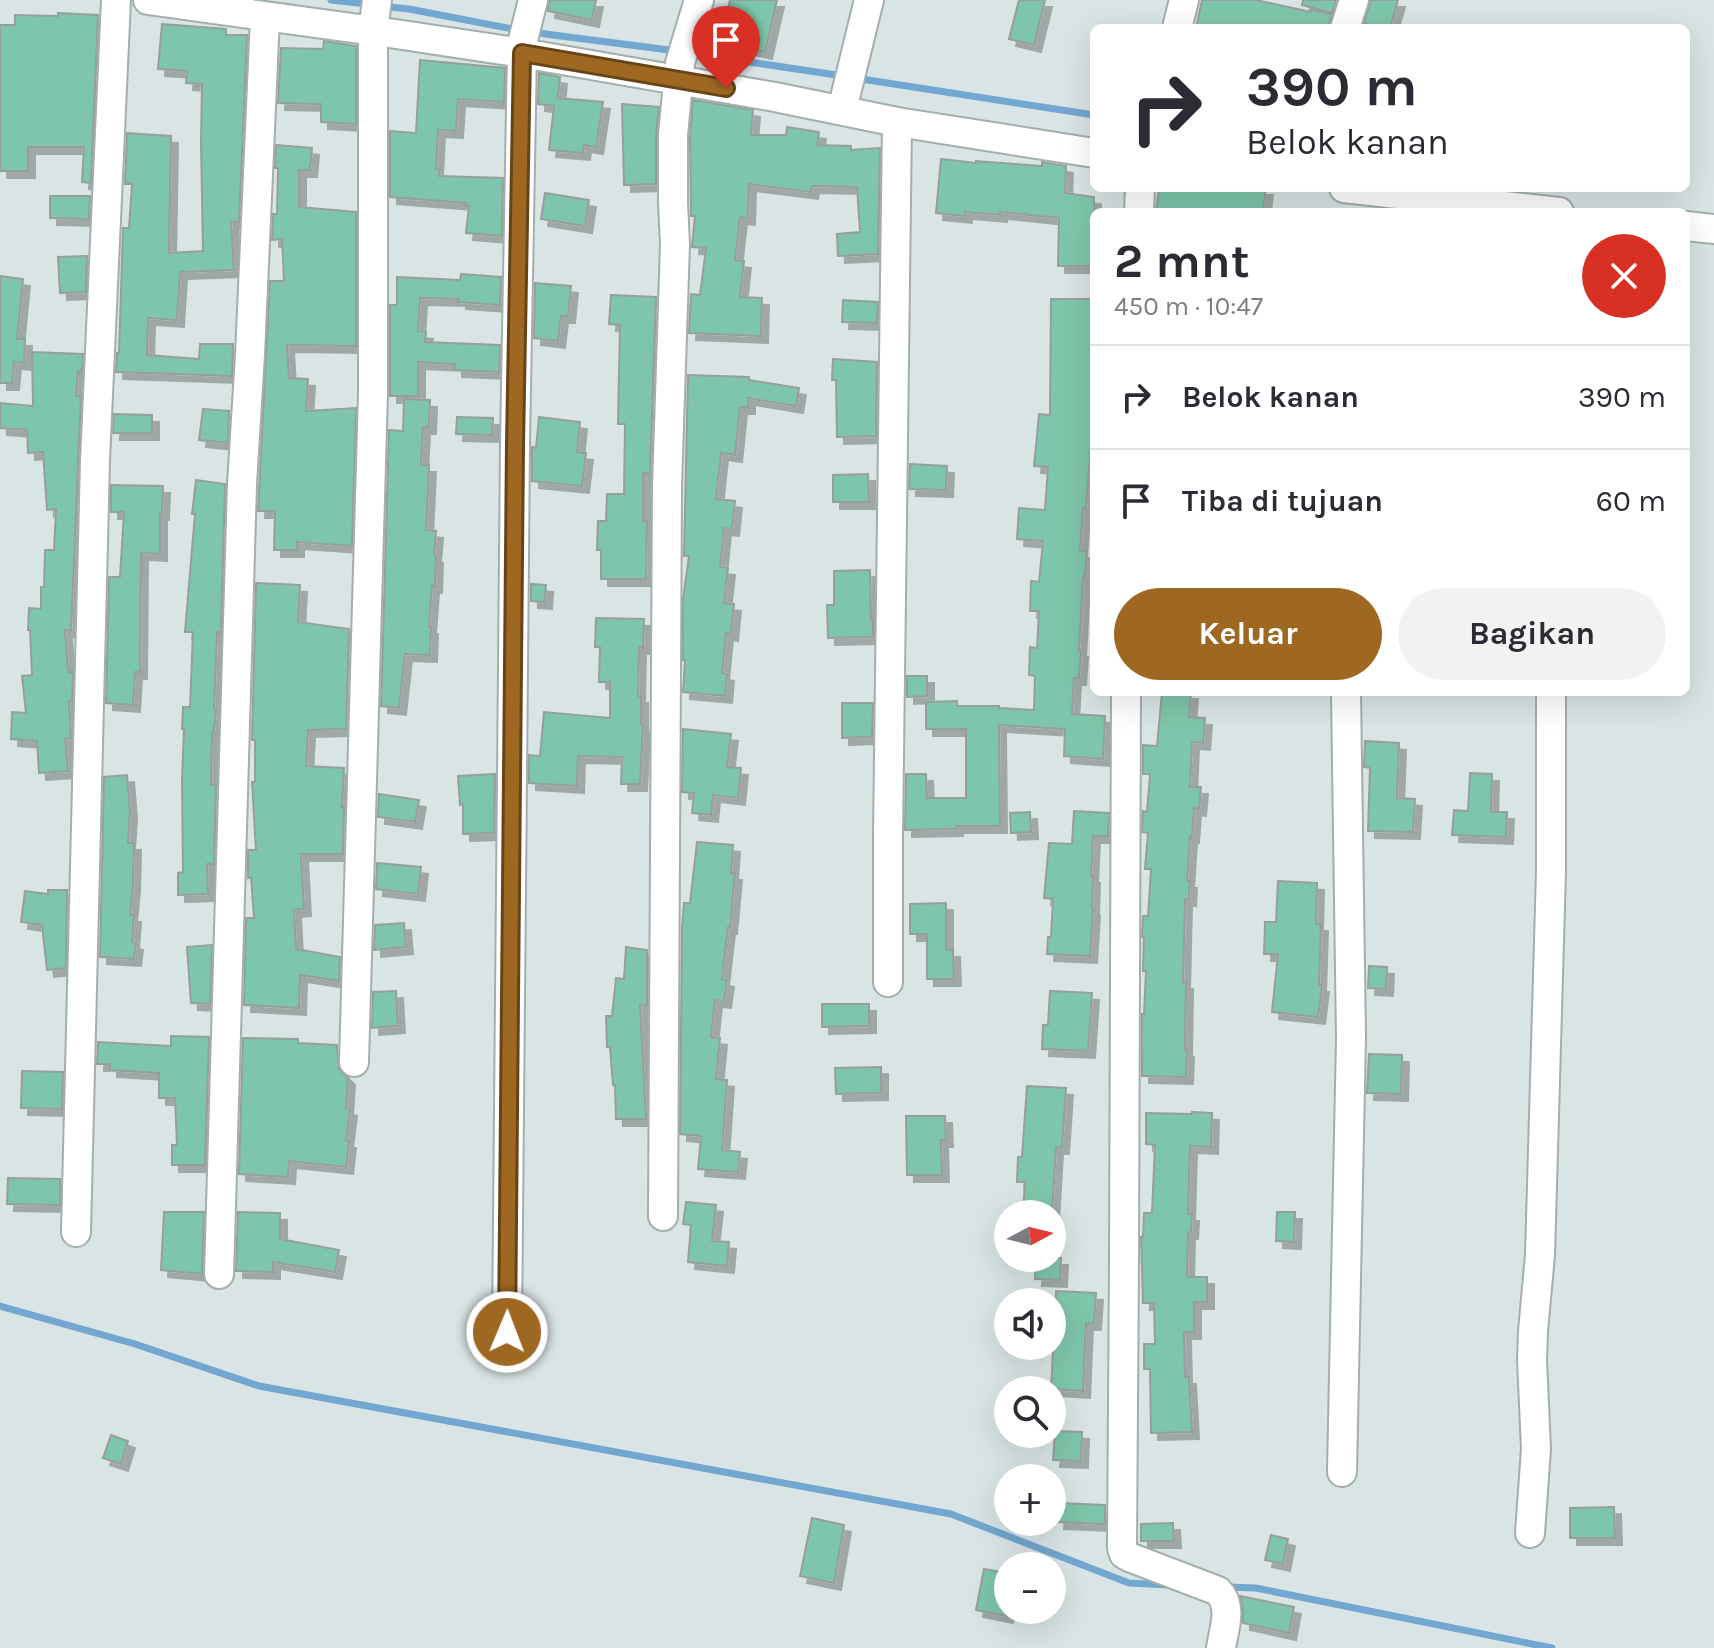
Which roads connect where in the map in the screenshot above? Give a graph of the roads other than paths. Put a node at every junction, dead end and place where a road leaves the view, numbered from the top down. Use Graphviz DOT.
graph roads {
  1 [pos="116,0"];
  2 [pos="148,0"];
  3 [pos="699,0"];
  4 [pos="869,0"];
  5 [pos="1184,0"];
  6 [pos="1354,0"];
  7 [pos="224,5"];
  8 [pos="375,15"];
  9 [pos="265,17"];
  10 [pos="1178,24"];
  11 [pos="1346,24"];
  12 [pos="527,29"];
  13 [pos="680,62"];
  14 [pos="845,101"];
  15 [pos="897,122"];
  16 [pos="1090,152"];
  17 [pos="1351,196"];
  18 [pos="1510,208"];
  19 [pos="1690,226"];
  20 [pos="1714,229"];
  21 [pos="1126,696"];
  22 [pos="1346,696"];
  23 [pos="1551,696"];
  24 [pos="888,982"];
  25 [pos="354,1062"];
  26 [pos="663,1216"];
  27 [pos="76,1232"];
  28 [pos="219,1274"];
  29 [pos="507,1332"];
  30 [pos="1342,1472"];
  31 [pos="1530,1533"];
  32 [pos="1221,1648"];
  1 -- 27 [label="street"];
  2 -- 7 [label="street"];
  3 -- 13 [label="street"];
  4 -- 14 [label="street"];
  5 -- 10 [label="street"];
  6 -- 11 [label="street"];
  7 -- 9 [label="street"];
  8 -- 9 [label="street"];
  8 -- 12 [label="street"];
  8 -- 25 [label="street"];
  9 -- 28 [label="street"];
  12 -- 13 [label="street"];
  12 -- 29 [label="street"];
  13 -- 14 [label="street"];
  13 -- 26 [label="street"];
  14 -- 15 [label="street"];
  15 -- 16 [label="street"];
  15 -- 24 [label="street"];
  17 -- 18 [label="street"];
  19 -- 20 [label="street"];
  21 -- 32 [label="street"];
  22 -- 30 [label="street"];
  23 -- 31 [label="street"];
}
